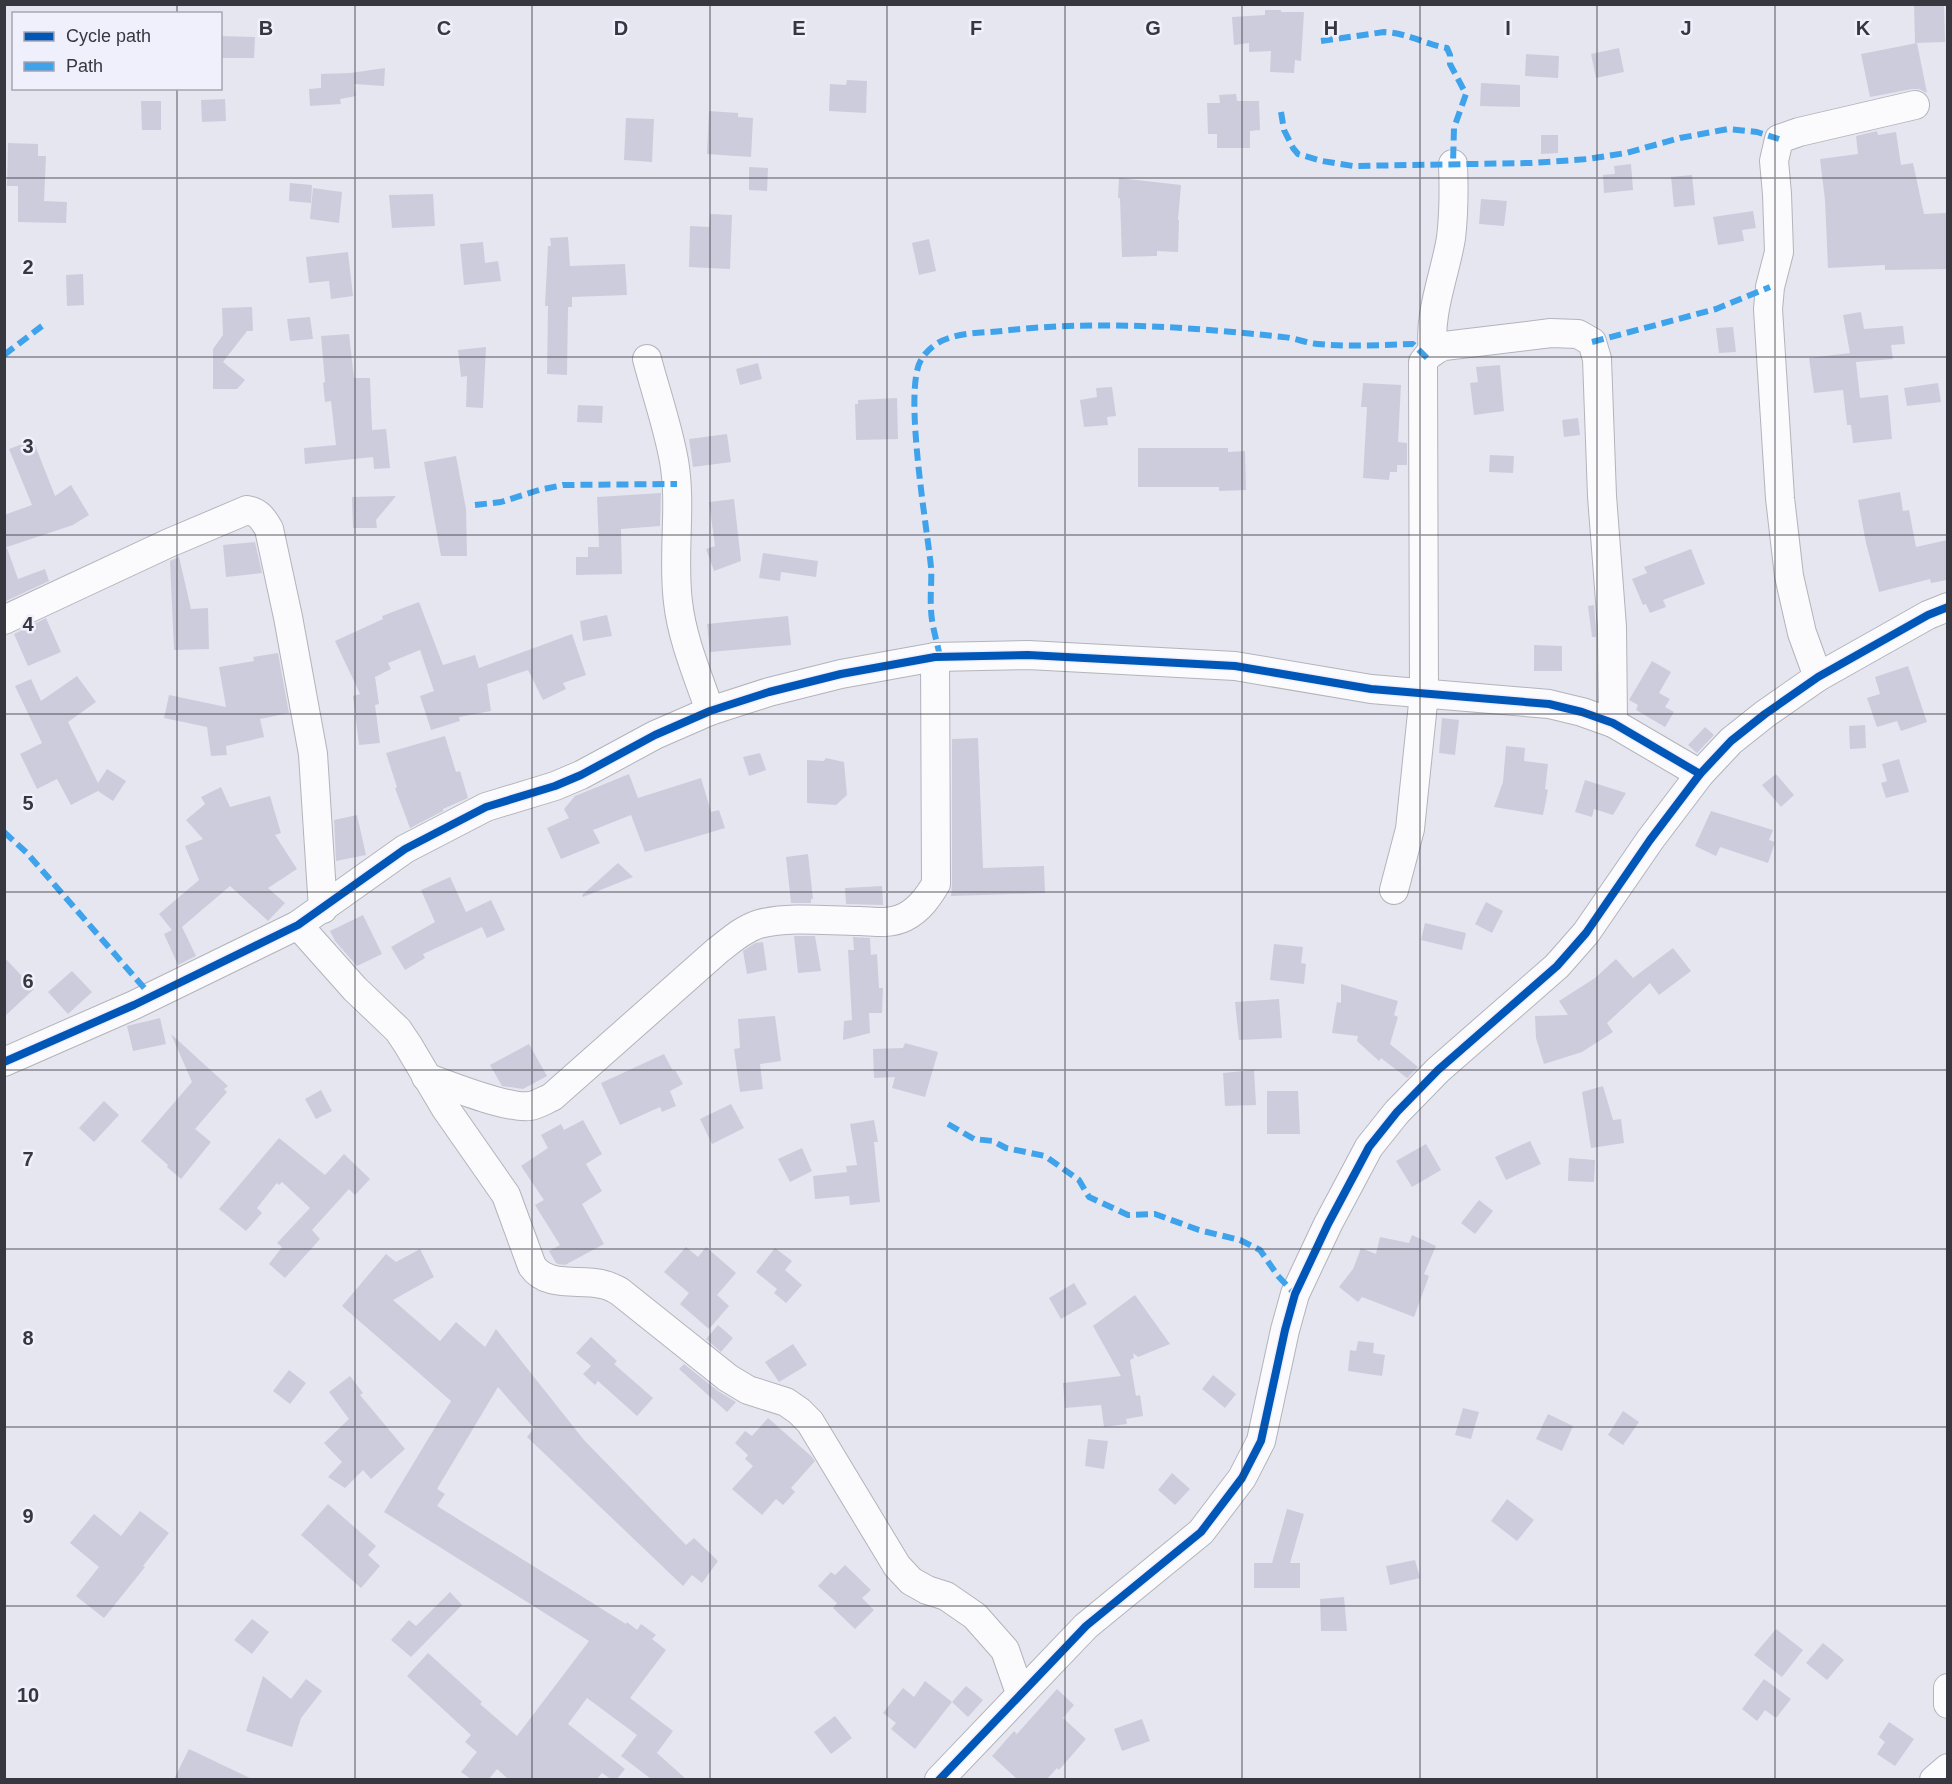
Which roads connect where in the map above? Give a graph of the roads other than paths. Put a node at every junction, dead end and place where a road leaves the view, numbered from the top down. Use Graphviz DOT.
graph roads {
  1 [pos="1915,105"];
  2 [pos="1453,164"];
  3 [pos="1432,352"];
  4 [pos="647,359"];
  5 [pos="1947,607"];
  6 [pos="4,620"];
  7 [pos="935,657"];
  8 [pos="1818,677"];
  9 [pos="1424,694"];
  10 [pos="710,711"];
  11 [pos="1613,723"];
  12 [pos="1700,774"];
  13 [pos="1394,890"];
  14 [pos="323,909"];
  15 [pos="298,925"];
  16 [pos="4,1062"];
  17 [pos="426,1077"];
  18 [pos="1947,1688"];
  19 [pos="1020,1693"];
  20 [pos="1947,1704"];
  21 [pos="1947,1768"];
  22 [pos="939,1779"];
  23 [pos="1934,1779"];
  1 -- 8 [label="street"];
  2 -- 3 [label="street"];
  3 -- 9 [label="street"];
  3 -- 11 [label="street"];
  4 -- 10 [label="street"];
  5 -- 8 [label="street"];
  6 -- 14 [label="street"];
  7 -- 9 [label="street"];
  7 -- 10 [label="street"];
  7 -- 17 [label="street"];
  8 -- 12 [label="street"];
  9 -- 11 [label="street"];
  9 -- 13 [label="street"];
  10 -- 14 [label="street"];
  11 -- 12 [label="street"];
  12 -- 19 [label="street"];
  14 -- 15 [label="street"];
  15 -- 16 [label="street"];
  15 -- 17 [label="street"];
  17 -- 19 [label="street"];
  18 -- 20 [label="street"];
  19 -- 22 [label="street"];
  21 -- 23 [label="street"];
}
